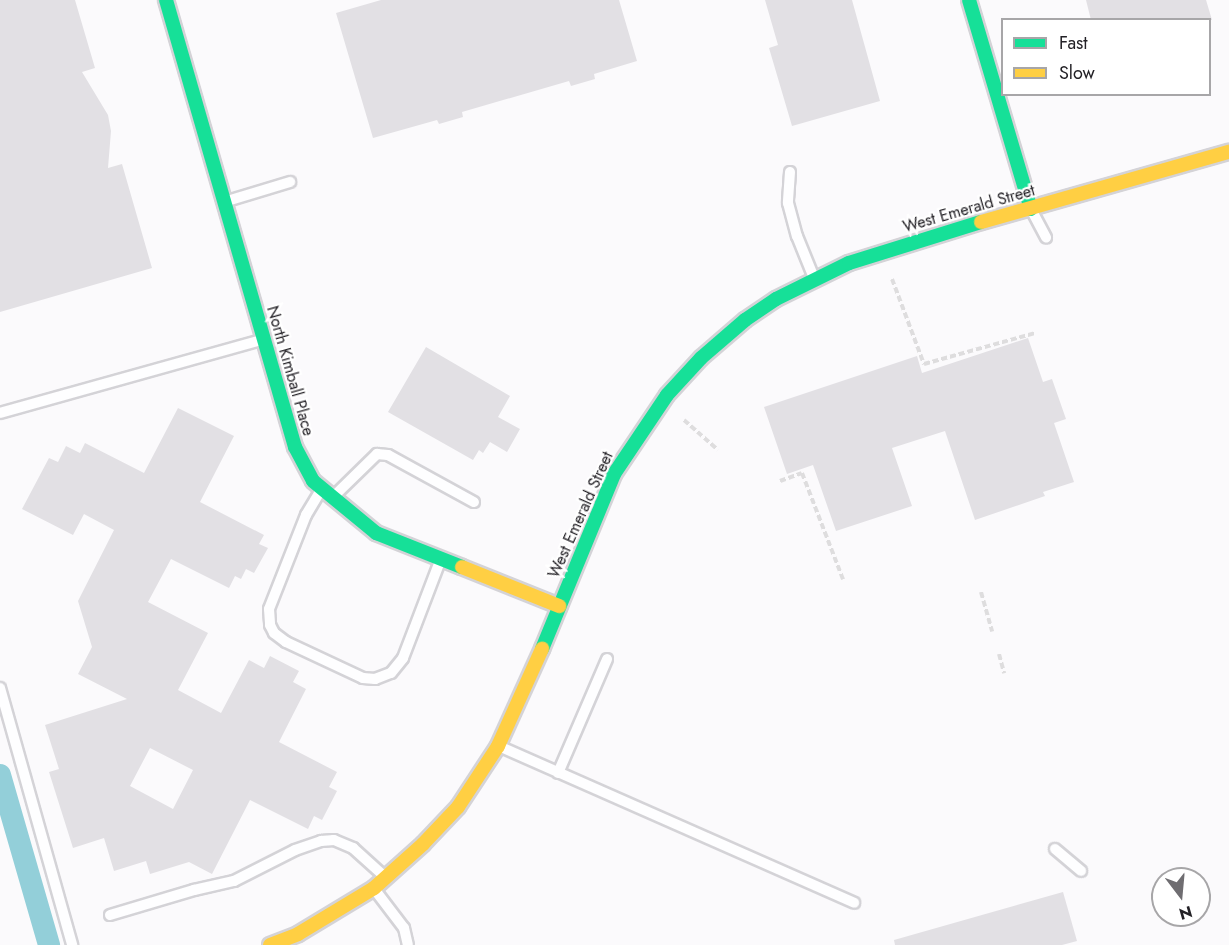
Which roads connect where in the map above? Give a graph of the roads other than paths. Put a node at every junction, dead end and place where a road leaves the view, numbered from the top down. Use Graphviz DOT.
graph roads {
  1 [pos="166,0"];
  2 [pos="969,0"];
  3 [pos="1229,152"];
  4 [pos="790,172"];
  5 [pos="290,182"];
  6 [pos="224,201"];
  7 [pos="1031,208"];
  8 [pos="1046,237"];
  9 [pos="814,278"];
  10 [pos="264,339"];
  11 [pos="0,413"];
  12 [pos="322,489"];
  13 [pos="333,498"];
  14 [pos="474,502"];
  15 [pos="441,558"];
  16 [pos="559,606"];
  17 [pos="607,659"];
  18 [pos="0,688"];
  19 [pos="498,746"];
  20 [pos="558,773"];
  21 [pos="1055,849"];
  22 [pos="1081,871"];
  23 [pos="386,878"];
  24 [pos="374,888"];
  25 [pos="854,903"];
  26 [pos="110,915"];
  27 [pos="72,945"];
  28 [pos="270,945"];
  29 [pos="408,945"];
  1 -- 6 [label="main road, North Kimball Place"];
  2 -- 7 [label="main road"];
  3 -- 7 [label="main road, West Emerald Street"];
  4 -- 9 [label="lane"];
  5 -- 6 [label="lane"];
  6 -- 10 [label="main road, North Kimball Place"];
  7 -- 8 [label="lane"];
  7 -- 9 [label="main road, West Emerald Street"];
  9 -- 16 [label="main road, West Emerald Street"];
  10 -- 11 [label="lane"];
  10 -- 12 [label="main road, North Kimball Place"];
  12 -- 13 [label="main road, North Kimball Place"];
  12 -- 15 [label="lane"];
  13 -- 14 [label="lane"];
  13 -- 15 [label="main road, North Kimball Place"];
  15 -- 16 [label="main road, North Kimball Place"];
  16 -- 19 [label="main road, West Emerald Street"];
  17 -- 20 [label="lane"];
  18 -- 27 [label="lane"];
  19 -- 20 [label="lane"];
  19 -- 23 [label="main road, West Emerald Street"];
  20 -- 25 [label="lane"];
  21 -- 22 [label="lane"];
  23 -- 24 [label="main road, West Emerald Street"];
  23 -- 26 [label="lane"];
  24 -- 28 [label="main road, West Emerald Street"];
  24 -- 29 [label="lane"];
}
